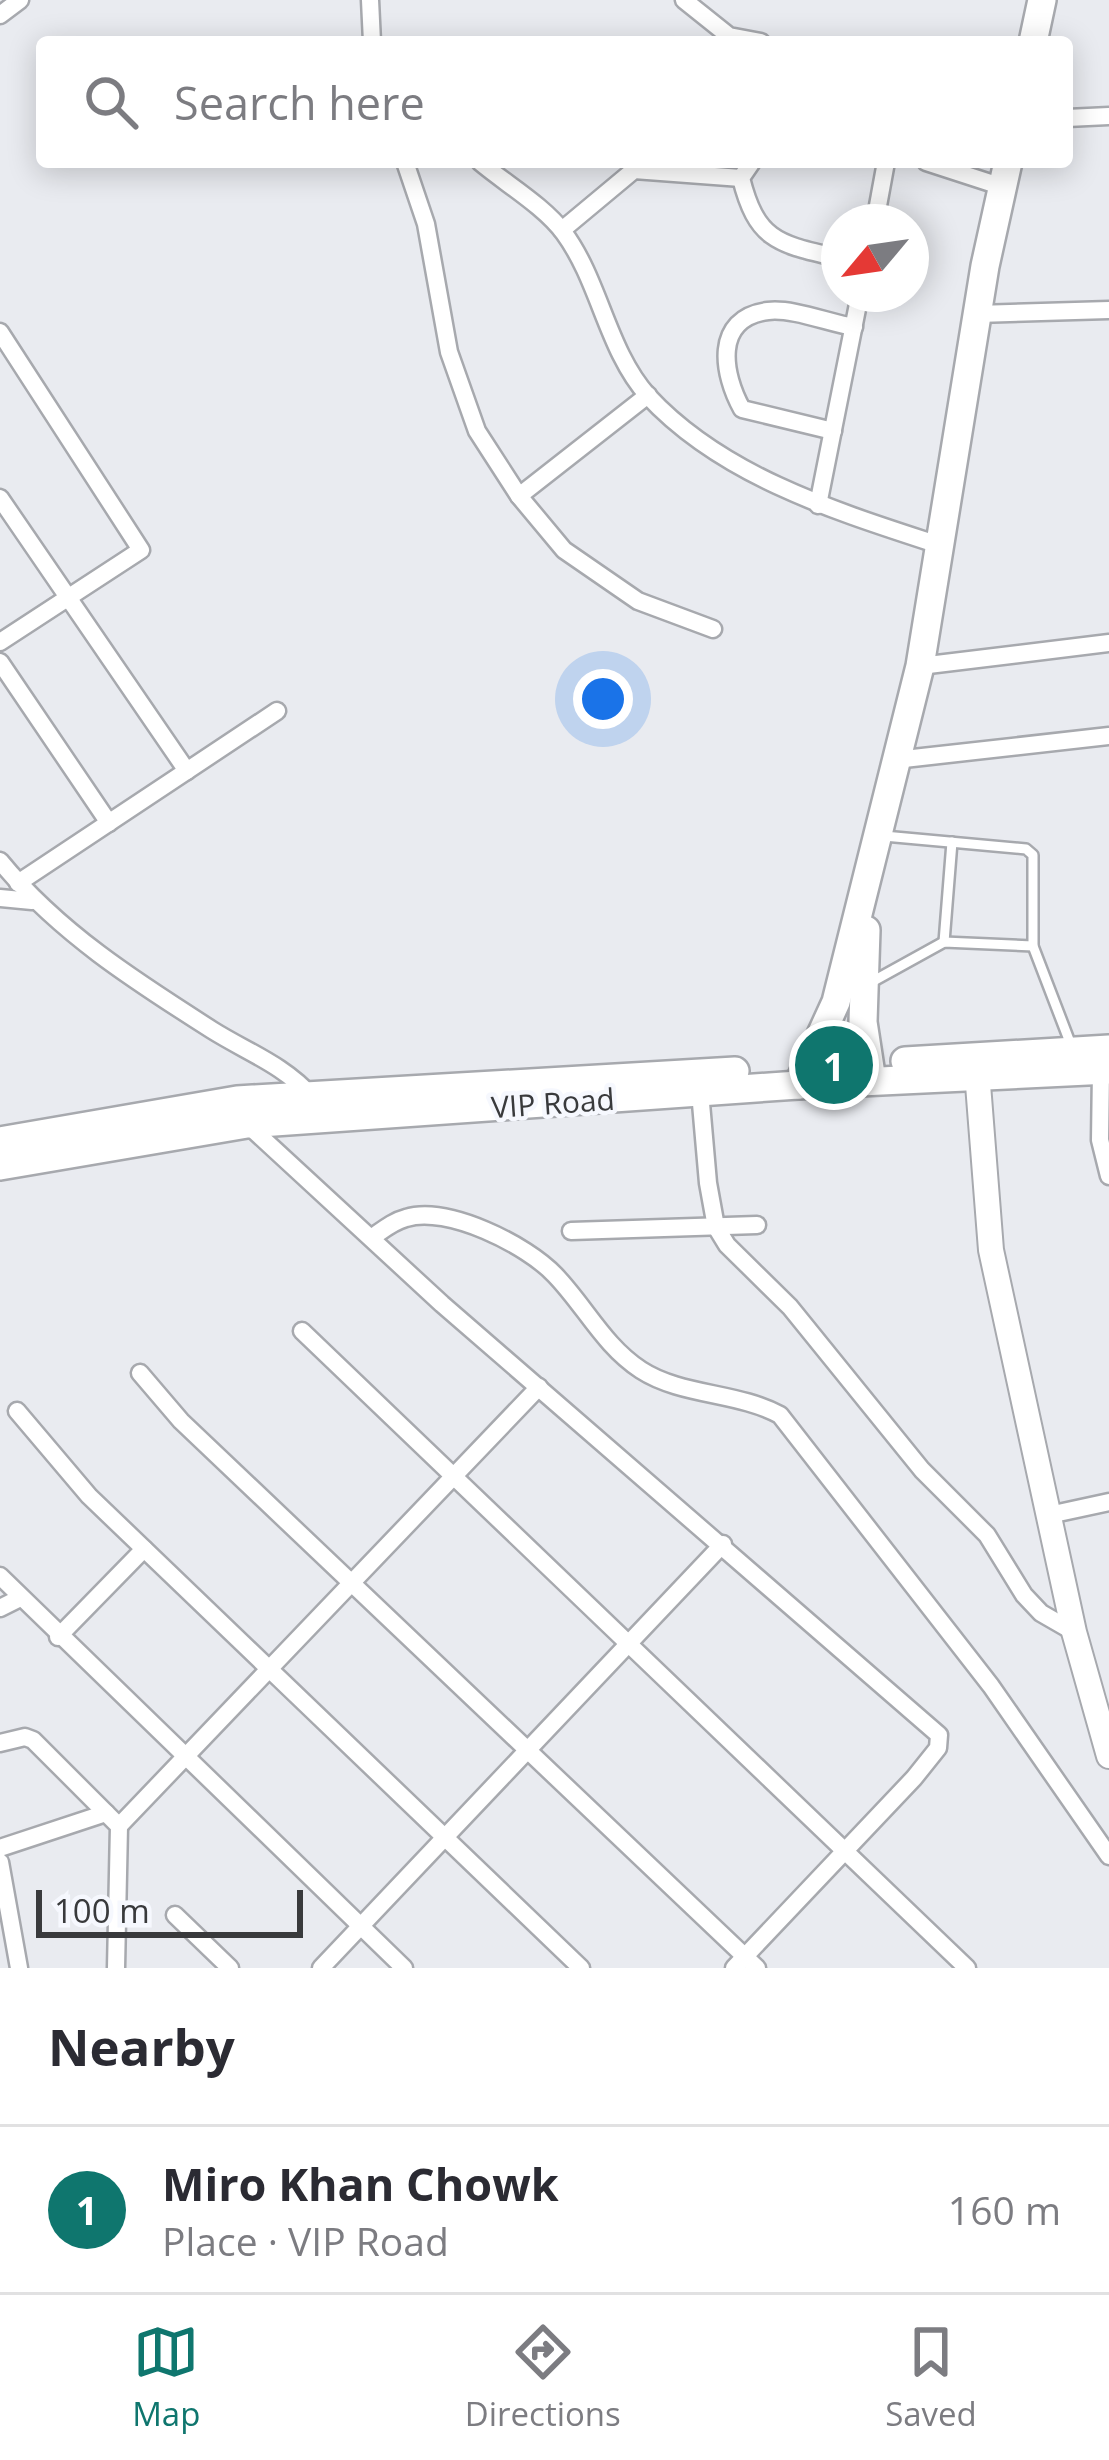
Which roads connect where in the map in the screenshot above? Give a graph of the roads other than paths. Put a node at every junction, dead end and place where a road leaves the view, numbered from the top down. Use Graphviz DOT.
graph roads {
  1 [pos="20,0"];
  2 [pos="370,0"];
  3 [pos="684,0"];
  4 [pos="1042,0"];
  5 [pos="0,15"];
  6 [pos="372,36"];
  7 [pos="729,36"];
  8 [pos="1034,36"];
  9 [pos="1109,116"];
  10 [pos="1073,118"];
  11 [pos="407,168"];
  12 [pos="487,168"];
  13 [pos="885,168"];
  14 [pos="966,168"];
  15 [pos="746,170"];
  16 [pos="1005,174"];
  17 [pos="878,204"];
  18 [pos="562,230"];
  19 [pos="821,254"];
  20 [pos="1109,310"];
  21 [pos="857,312"];
  22 [pos="977,314"];
  23 [pos="854,327"];
  24 [pos="0,332"];
  25 [pos="648,395"];
  26 [pos="833,430"];
  27 [pos="519,496"];
  28 [pos="0,497"];
  29 [pos="818,506"];
  30 [pos="939,545"];
  31 [pos="68,597"];
  32 [pos="712,629"];
  33 [pos="0,642"];
  34 [pos="1109,643"];
  35 [pos="0,662"];
  36 [pos="920,666"];
  37 [pos="277,711"];
  38 [pos="1109,736"];
  39 [pos="895,760"];
  40 [pos="187,771"];
  41 [pos="109,823"];
  42 [pos="952,842"];
  43 [pos="873,845"];
  44 [pos="0,861"];
  45 [pos="18,883"];
  46 [pos="0,898"];
  47 [pos="32,901"];
  48 [pos="944,942"];
  49 [pos="1033,946"];
  50 [pos="863,987"];
  51 [pos="1073,1050"];
  52 [pos="1106,1063"];
  53 [pos="976,1066"];
  54 [pos="871,1072"];
  55 [pos="802,1076"];
  56 [pos="700,1092"];
  57 [pos="315,1109"];
  58 [pos="247,1124"];
  59 [pos="0,1141"];
  60 [pos="0,1166"];
  61 [pos="1109,1176"];
  62 [pos="757,1225"];
  63 [pos="716,1227"];
  64 [pos="571,1231"];
  65 [pos="374,1236"];
  66 [pos="302,1331"];
  67 [pos="140,1373"];
  68 [pos="539,1387"];
  69 [pos="17,1411"];
  70 [pos="456,1478"];
  71 [pos="1109,1502"];
  72 [pos="1049,1515"];
  73 [pos="723,1544"];
  74 [pos="144,1549"];
  75 [pos="0,1576"];
  76 [pos="353,1584"];
  77 [pos="18,1599"];
  78 [pos="0,1608"];
  79 [pos="1074,1632"];
  80 [pos="58,1637"];
  81 [pos="629,1642"];
  82 [pos="271,1671"];
  83 [pos="0,1743"];
  84 [pos="528,1750"];
  85 [pos="1109,1756"];
  86 [pos="186,1760"];
  87 [pos="112,1820"];
  88 [pos="445,1838"];
  89 [pos="0,1849"];
  90 [pos="847,1849"];
  91 [pos="1109,1856"];
  92 [pos="0,1862"];
  93 [pos="175,1915"];
  94 [pos="360,1927"];
  95 [pos="746,1964"];
  96 [pos="20,1968"];
  97 [pos="116,1968"];
  98 [pos="230,1968"];
  99 [pos="321,1968"];
  100 [pos="404,1968"];
  101 [pos="581,1968"];
  102 [pos="967,1968"];
  1 -- 5 [label="street"];
  2 -- 6 [label="street"];
  3 -- 7 [label="street"];
  4 -- 8 [label="main road"];
  9 -- 10 [label="street"];
  11 -- 27 [label="street"];
  12 -- 18 [label="street"];
  13 -- 17 [label="street"];
  14 -- 16 [label="street"];
  15 -- 18 [label="street"];
  15 -- 19 [label="street"];
  16 -- 22 [label="main road"];
  18 -- 25 [label="street"];
  20 -- 22 [label="street"];
  21 -- 23 [label="street"];
  22 -- 30 [label="main road"];
  23 -- 26 [label="street"];
  23 -- 26 [label="street"];
  24 -- 31 [label="street"];
  25 -- 27 [label="street"];
  25 -- 29 [label="street"];
  26 -- 29 [label="street"];
  27 -- 32 [label="street"];
  28 -- 31 [label="street"];
  29 -- 30 [label="street"];
  30 -- 36 [label="main road"];
  31 -- 33 [label="street"];
  31 -- 40 [label="street"];
  34 -- 36 [label="street"];
  35 -- 41 [label="street"];
  36 -- 39 [label="main road"];
  37 -- 40 [label="street"];
  38 -- 39 [label="street"];
  39 -- 43 [label="main road"];
  40 -- 41 [label="street"];
  41 -- 45 [label="street"];
  42 -- 43 [label="lane"];
  42 -- 48 [label="lane"];
  42 -- 49 [label="lane"];
  43 -- 50 [label="main road"];
  43 -- 55 [label="main road"];
  44 -- 45 [label="street"];
  45 -- 47 [label="street"];
  46 -- 47 [label="street"];
  47 -- 57 [label="street"];
  48 -- 49 [label="lane"];
  48 -- 50 [label="lane"];
  49 -- 51 [label="lane"];
  50 -- 54 [label="main road"];
  51 -- 52 [label="main road, VIP Road"];
  51 -- 53 [label="main road, VIP Road"];
  52 -- 53 [label="main road, VIP Road"];
  52 -- 61 [label="street"];
  53 -- 54 [label="main road, VIP Road"];
  53 -- 72 [label="main road"];
  54 -- 55 [label="main road, VIP Road"];
  55 -- 56 [label="main road, VIP Road"];
  55 -- 57 [label="main road, VIP Road"];
  56 -- 57 [label="main road, VIP Road"];
  56 -- 63 [label="street"];
  57 -- 58 [label="main road, VIP Road"];
  57 -- 59 [label="main road, VIP Road"];
  58 -- 60 [label="main road, VIP Road"];
  58 -- 65 [label="street"];
  62 -- 63 [label="street"];
  63 -- 64 [label="street"];
  63 -- 79 [label="street"];
  65 -- 68 [label="street"];
  65 -- 91 [label="street"];
  66 -- 70 [label="street"];
  67 -- 76 [label="street"];
  68 -- 70 [label="street"];
  68 -- 73 [label="street"];
  69 -- 74 [label="street"];
  70 -- 76 [label="street"];
  70 -- 81 [label="street"];
  71 -- 72 [label="street"];
  72 -- 79 [label="main road"];
  73 -- 81 [label="street"];
  73 -- 90 [label="street"];
  74 -- 80 [label="street"];
  74 -- 82 [label="street"];
  75 -- 77 [label="street"];
  76 -- 82 [label="street"];
  76 -- 84 [label="street"];
  77 -- 78 [label="street"];
  77 -- 80 [label="street"];
  79 -- 85 [label="main road"];
  80 -- 86 [label="street"];
  81 -- 84 [label="street"];
  81 -- 90 [label="street"];
  82 -- 86 [label="street"];
  82 -- 88 [label="street"];
  83 -- 87 [label="street"];
  84 -- 88 [label="street"];
  84 -- 95 [label="street"];
  86 -- 87 [label="street"];
  86 -- 94 [label="street"];
  87 -- 89 [label="street"];
  87 -- 97 [label="street"];
  88 -- 94 [label="street"];
  88 -- 101 [label="street"];
  90 -- 95 [label="street"];
  90 -- 102 [label="street"];
  92 -- 96 [label="street"];
  93 -- 98 [label="street"];
  94 -- 99 [label="street"];
  94 -- 100 [label="street"];
}
